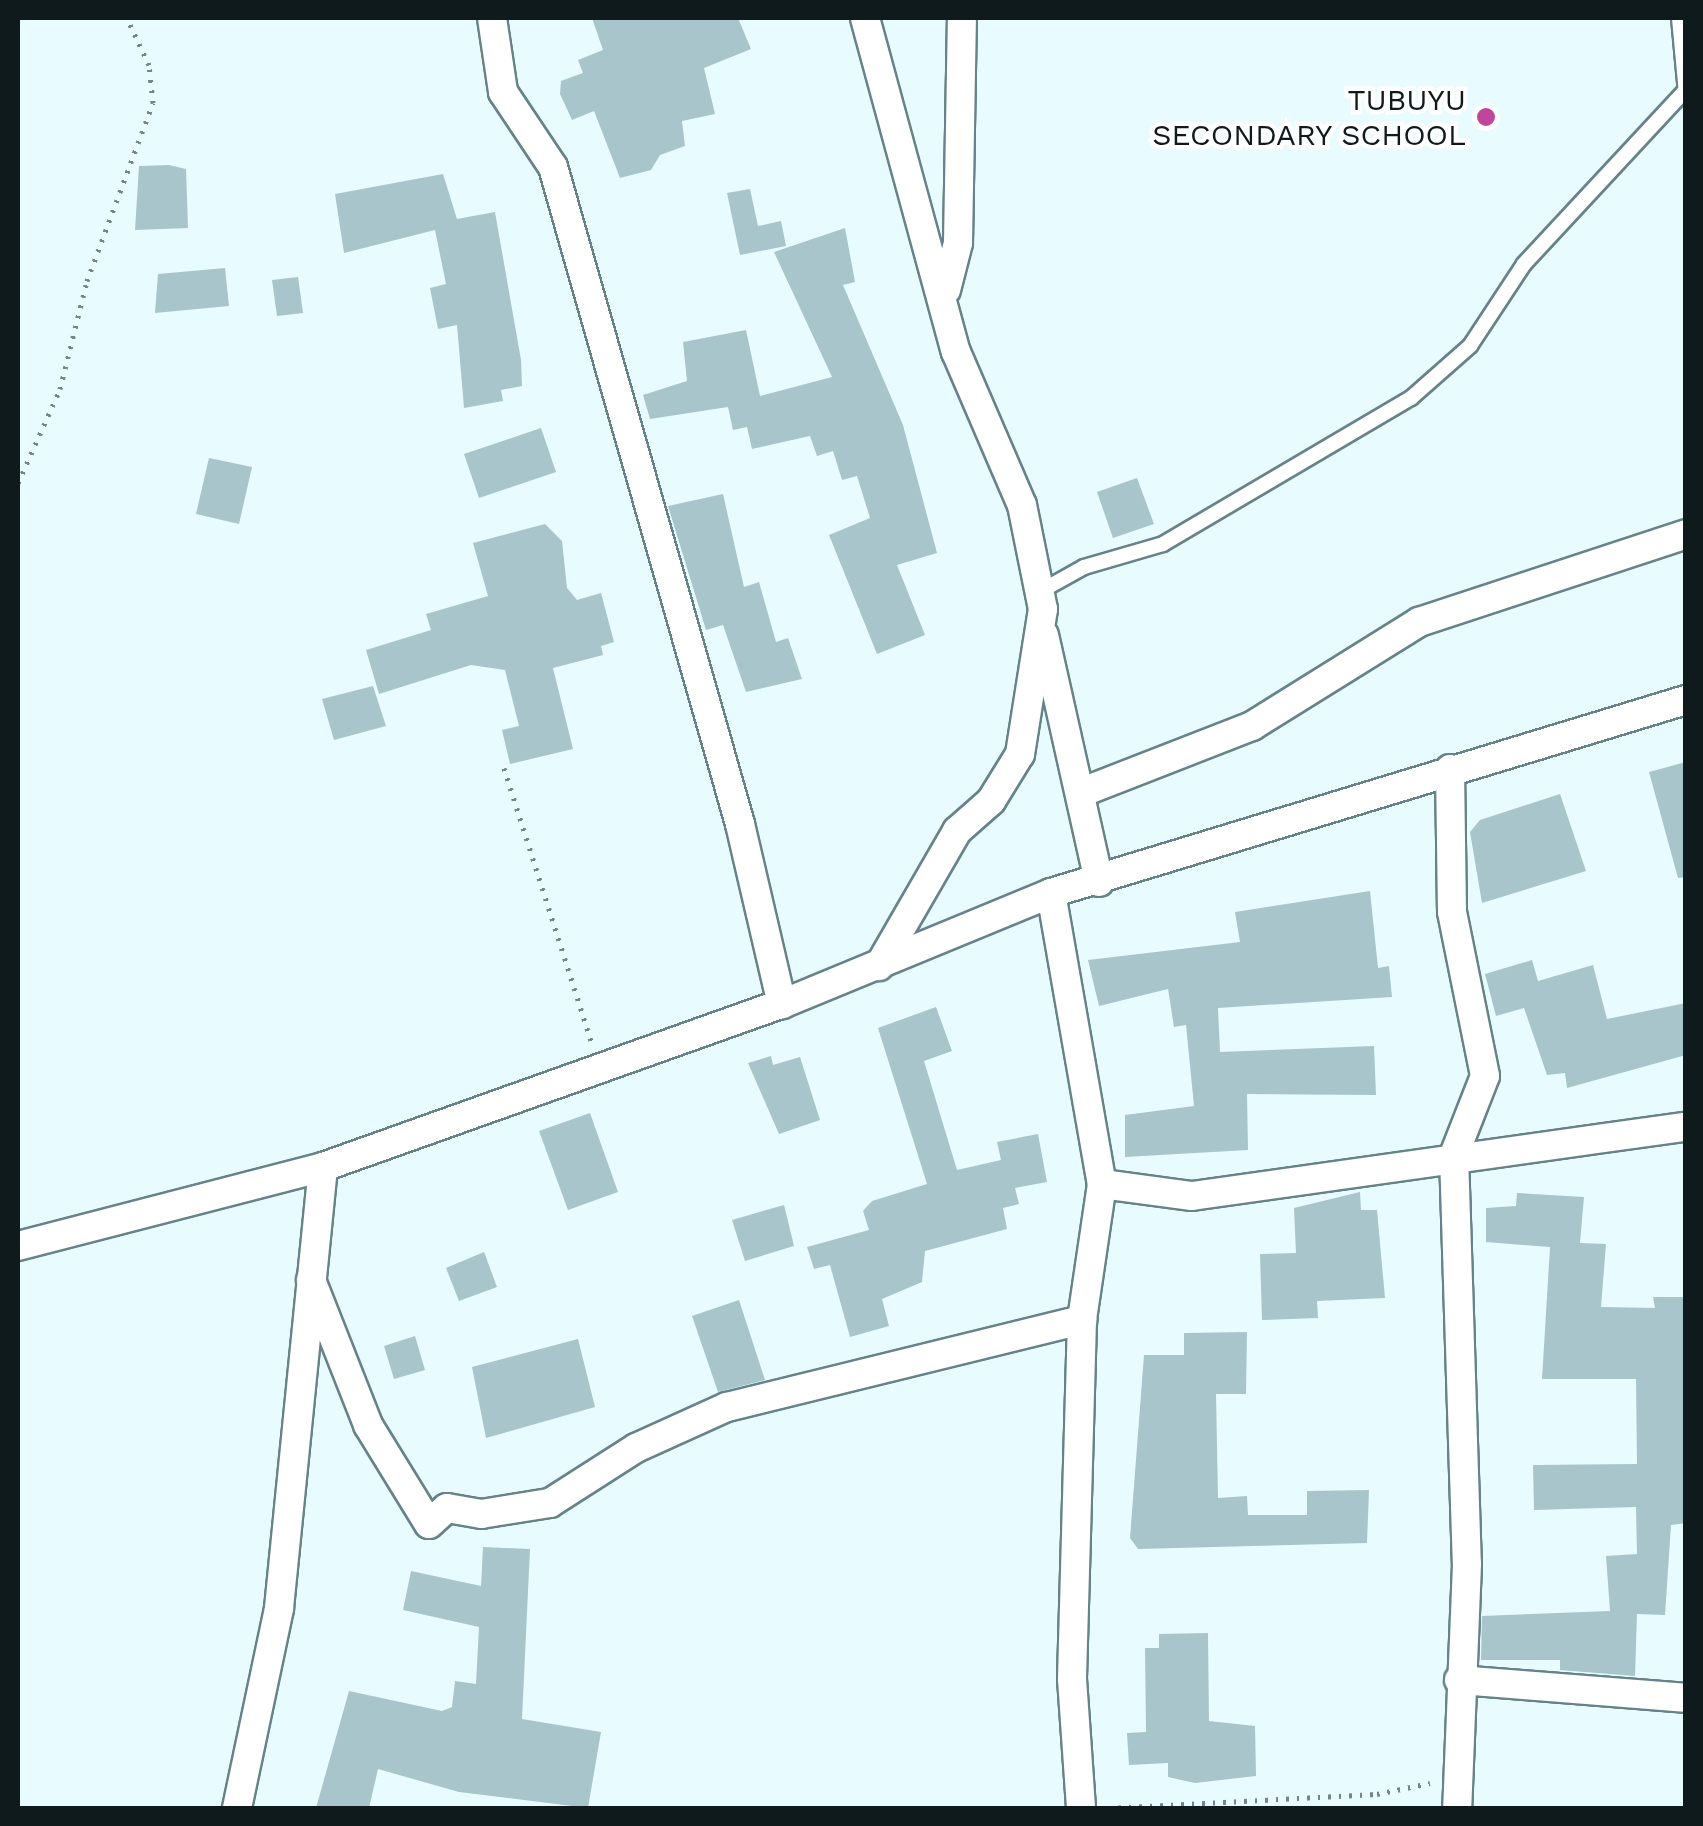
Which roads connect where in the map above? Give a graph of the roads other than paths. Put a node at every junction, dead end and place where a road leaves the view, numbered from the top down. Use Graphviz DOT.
graph roads {
  1 [pos="492,18"];
  2 [pos="865,18"];
  3 [pos="962,18"];
  4 [pos="1679,18"];
  5 [pos="1685,92"];
  6 [pos="946,292"];
  7 [pos="1686,534"];
  8 [pos="1041,591"];
  9 [pos="1043,628"];
  10 [pos="1686,700"];
  11 [pos="1450,769"];
  12 [pos="1080,793"];
  13 [pos="1100,882"];
  14 [pos="1051,894"];
  15 [pos="879,966"];
  16 [pos="782,1004"];
  17 [pos="1686,1127"];
  18 [pos="1454,1155"];
  19 [pos="323,1167"];
  20 [pos="1102,1184"];
  21 [pos="18,1246"];
  22 [pos="310,1280"];
  23 [pos="1082,1320"];
  24 [pos="1460,1680"];
  25 [pos="1686,1698"];
  26 [pos="238,1808"];
  27 [pos="1080,1808"];
  28 [pos="1457,1808"];
  1 -- 16 [label="street"];
  2 -- 6 [label="street"];
  3 -- 6 [label="street"];
  4 -- 5 [label="lane"];
  5 -- 8 [label="lane"];
  6 -- 8 [label="street"];
  7 -- 12 [label="street"];
  8 -- 9 [label="street"];
  9 -- 12 [label="street"];
  9 -- 15 [label="street"];
  10 -- 11 [label="street"];
  11 -- 13 [label="street"];
  11 -- 18 [label="street"];
  12 -- 13 [label="street"];
  13 -- 14 [label="street"];
  14 -- 15 [label="street"];
  14 -- 20 [label="street"];
  15 -- 16 [label="street"];
  16 -- 19 [label="street"];
  17 -- 18 [label="street"];
  18 -- 20 [label="street"];
  18 -- 24 [label="street"];
  19 -- 21 [label="street"];
  19 -- 22 [label="street"];
  20 -- 23 [label="street"];
  22 -- 23 [label="street"];
  22 -- 26 [label="street"];
  23 -- 27 [label="street"];
  24 -- 25 [label="street"];
  24 -- 28 [label="street"];
}
